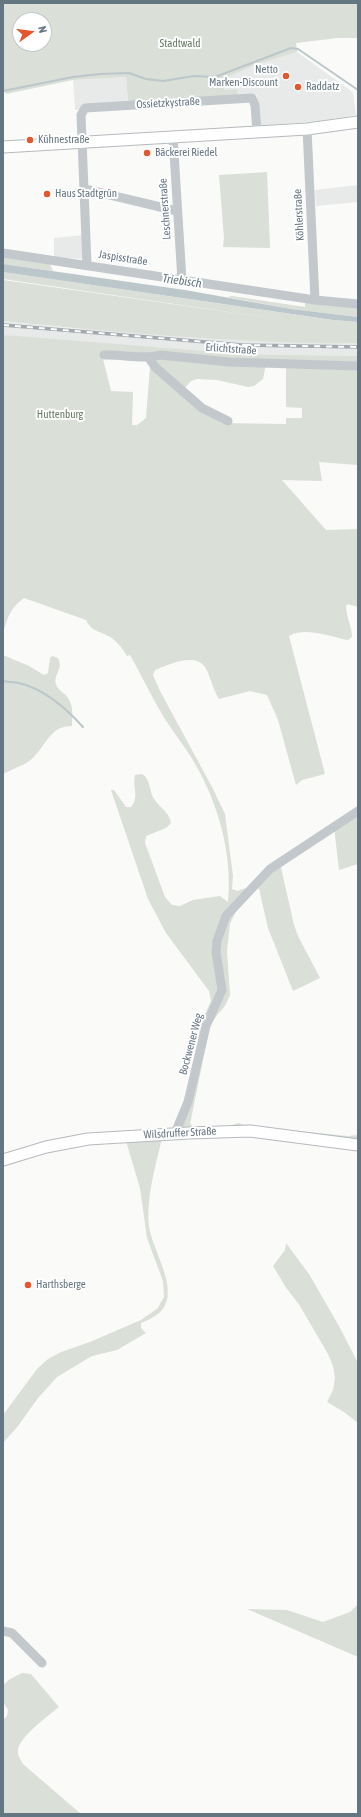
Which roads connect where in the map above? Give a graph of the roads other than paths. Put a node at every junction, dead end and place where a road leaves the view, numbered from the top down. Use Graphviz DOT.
graph roads {
  1 [pos="358,122"];
  2 [pos="307,129"];
  3 [pos="257,132"];
  4 [pos="173,137"];
  5 [pos="82,142"];
  6 [pos="3,147"];
  7 [pos="85,189"];
  8 [pos="177,211"];
  9 [pos="3,253"];
  10 [pos="87,265"];
  11 [pos="182,280"];
  12 [pos="315,300"];
  13 [pos="358,304"];
  14 [pos="104,355"];
  15 [pos="149,358"];
  16 [pos="358,366"];
  17 [pos="228,421"];
  18 [pos="358,811"];
  19 [pos="175,1133"];
  20 [pos="358,1145"];
  21 [pos="3,1160"];
  22 [pos="3,1631"];
  23 [pos="42,1663"];
  1 -- 2 [label="main road"];
  2 -- 3 [label="main road"];
  2 -- 12 [label="street, Köhlerstraße"];
  3 -- 4 [label="main road"];
  3 -- 5 [label="street, Ossietzkystraße"];
  4 -- 5 [label="main road"];
  4 -- 8 [label="street, Leschnerstraße"];
  5 -- 6 [label="main road"];
  5 -- 7 [label="street"];
  7 -- 8 [label="street"];
  7 -- 10 [label="street"];
  8 -- 11 [label="street, Leschnerstraße"];
  9 -- 10 [label="street, Jaspisstraße"];
  10 -- 11 [label="street, Jaspisstraße"];
  11 -- 12 [label="street, Jaspisstraße"];
  12 -- 13 [label="street, Jaspisstraße"];
  14 -- 15 [label="street, Erlichtstraße"];
  15 -- 16 [label="street, Erlichtstraße"];
  15 -- 17 [label="street"];
  18 -- 19 [label="street, Bockwener Weg"];
  19 -- 20 [label="main road, Wilsdruffer Straße"];
  19 -- 21 [label="main road, Wilsdruffer Straße"];
  22 -- 23 [label="street"];
}
